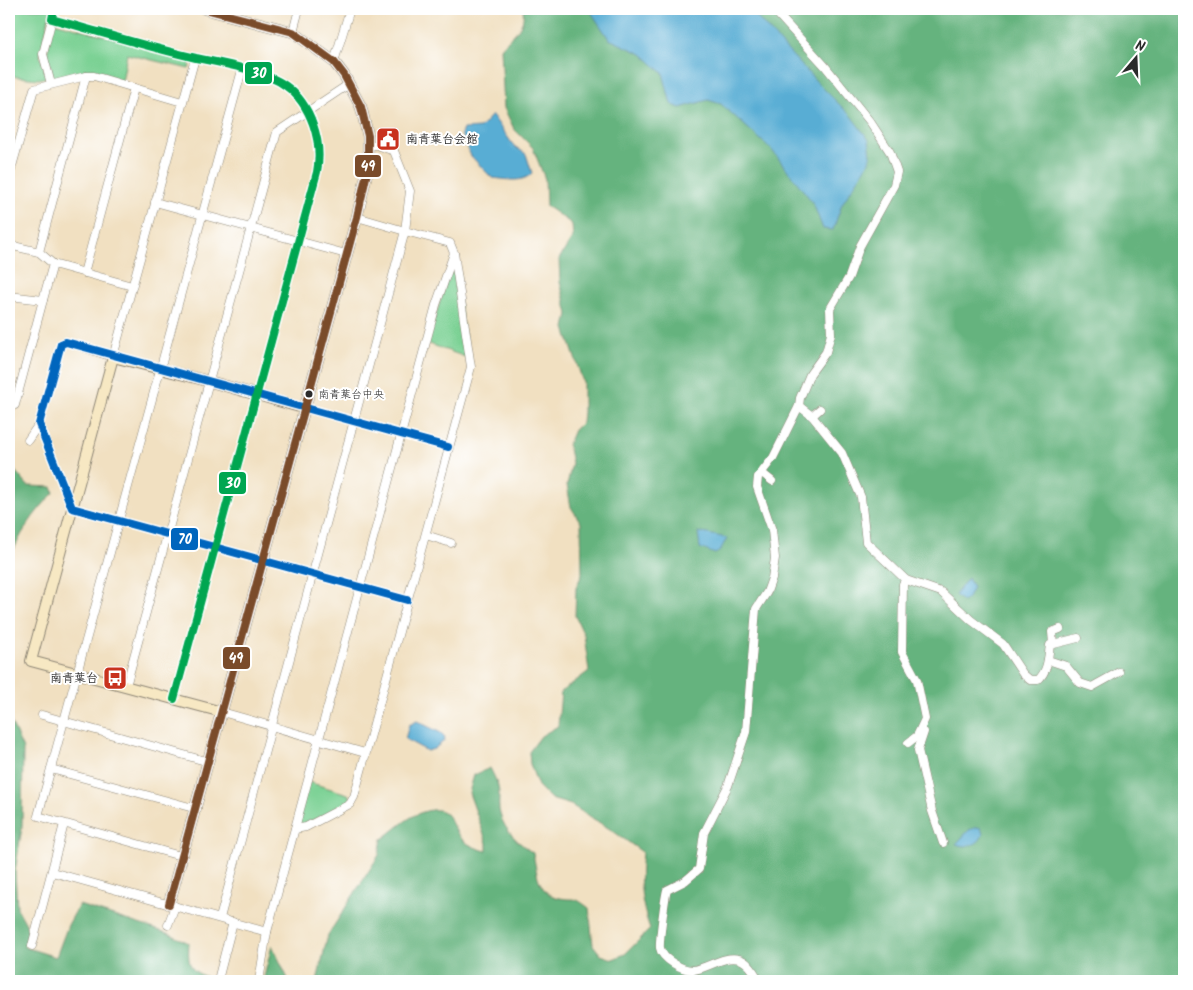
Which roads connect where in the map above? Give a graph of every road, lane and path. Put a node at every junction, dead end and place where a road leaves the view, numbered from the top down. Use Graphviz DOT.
graph roads {
  1 [pos="54,9"];
  2 [pos="205,9"];
  3 [pos="299,9"];
  4 [pos="350,9"];
  5 [pos="773,9"];
  6 [pos="52,19"];
  7 [pos="293,32"];
  8 [pos="195,58"];
  9 [pos="334,62"];
  10 [pos="242,70"];
  11 [pos="86,76"];
  12 [pos="51,84"];
  13 [pos="349,84"];
  14 [pos="134,88"];
  15 [pos="182,102"];
  16 [pos="308,110"];
  17 [pos="368,146"];
  18 [pos="9,177"];
  19 [pos="155,202"];
  20 [pos="202,216"];
  21 [pos="357,218"];
  22 [pos="250,228"];
  23 [pos="405,231"];
  24 [pos="298,242"];
  25 [pos="9,245"];
  26 [pos="39,252"];
  27 [pos="454,253"];
  28 [pos="346,254"];
  29 [pos="53,264"];
  30 [pos="84,273"];
  31 [pos="132,286"];
  32 [pos="9,296"];
  33 [pos="43,300"];
  34 [pos="113,357"];
  35 [pos="161,368"];
  36 [pos="208,381"];
  37 [pos="256,395"];
  38 [pos="9,405"];
  39 [pos="799,406"];
  40 [pos="303,408"];
  41 [pos="820,409"];
  42 [pos="812,416"];
  43 [pos="353,421"];
  44 [pos="39,424"];
  45 [pos="401,434"];
  46 [pos="28,440"];
  47 [pos="448,447"];
  48 [pos="762,473"];
  49 [pos="772,481"];
  50 [pos="72,508"];
  51 [pos="120,522"];
  52 [pos="167,535"];
  53 [pos="426,535"];
  54 [pos="451,543"];
  55 [pos="215,548"];
  56 [pos="263,561"];
  57 [pos="312,574"];
  58 [pos="906,580"];
  59 [pos="359,587"];
  60 [pos="407,600"];
  61 [pos="1060,629"];
  62 [pos="1078,638"];
  63 [pos="1053,644"];
  64 [pos="1049,658"];
  65 [pos="1062,661"];
  66 [pos="1119,672"];
  67 [pos="78,675"];
  68 [pos="126,686"];
  69 [pos="174,699"];
  70 [pos="222,712"];
  71 [pos="42,715"];
  72 [pos="925,719"];
  73 [pos="64,722"];
  74 [pos="271,726"];
  75 [pos="318,739"];
  76 [pos="908,743"];
  77 [pos="365,753"];
  78 [pos="209,762"];
  79 [pos="51,769"];
  80 [pos="197,809"];
  81 [pos="64,824"];
  82 [pos="295,829"];
  83 [pos="944,843"];
  84 [pos="184,857"];
  85 [pos="52,872"];
  86 [pos="172,905"];
  87 [pos="220,918"];
  88 [pos="233,922"];
  89 [pos="168,925"];
  90 [pos="267,932"];
  91 [pos="32,946"];
  92 [pos="219,976"];
  93 [pos="259,981"];
  94 [pos="759,981"];
  1 -- 6 [label="street"];
  2 -- 7 [label="street"];
  3 -- 7 [label="street"];
  4 -- 9 [label="street"];
  5 -- 39 [label="street"];
  6 -- 8 [label="street"];
  6 -- 12 [label="street"];
  7 -- 9 [label="street"];
  8 -- 10 [label="street"];
  8 -- 15 [label="street"];
  9 -- 13 [label="street"];
  10 -- 16 [label="street"];
  10 -- 20 [label="street"];
  11 -- 12 [label="street"];
  11 -- 14 [label="street"];
  11 -- 26 [label="street"];
  12 -- 18 [label="street"];
  13 -- 16 [label="street"];
  13 -- 17 [label="street"];
  14 -- 15 [label="street"];
  14 -- 30 [label="street"];
  15 -- 19 [label="street"];
  16 -- 22 [label="street"];
  16 -- 24 [label="street"];
  17 -- 21 [label="street"];
  17 -- 23 [label="street"];
  19 -- 20 [label="street"];
  19 -- 31 [label="street"];
  20 -- 22 [label="street"];
  20 -- 35 [label="street"];
  21 -- 23 [label="street"];
  21 -- 28 [label="street"];
  22 -- 24 [label="street"];
  22 -- 36 [label="street"];
  23 -- 27 [label="street"];
  23 -- 43 [label="street"];
  24 -- 28 [label="street"];
  24 -- 37 [label="street"];
  25 -- 26 [label="street"];
  26 -- 29 [label="street"];
  27 -- 45 [label="street"];
  27 -- 47 [label="street"];
  28 -- 40 [label="street"];
  29 -- 30 [label="street"];
  29 -- 33 [label="street"];
  30 -- 31 [label="street"];
  31 -- 34 [label="street"];
  32 -- 33 [label="street"];
  33 -- 38 [label="street"];
  34 -- 35 [label="street"];
  34 -- 44 [label="street"];
  34 -- 50 [label="street"];
  35 -- 36 [label="street"];
  35 -- 51 [label="street"];
  36 -- 37 [label="street"];
  36 -- 52 [label="street"];
  37 -- 40 [label="street"];
  37 -- 55 [label="street"];
  39 -- 42 [label="street"];
  39 -- 48 [label="street"];
  40 -- 43 [label="street"];
  40 -- 56 [label="street"];
  41 -- 42 [label="street"];
  42 -- 58 [label="street"];
  43 -- 45 [label="street"];
  43 -- 57 [label="street"];
  44 -- 46 [label="street"];
  44 -- 50 [label="street"];
  45 -- 47 [label="street"];
  45 -- 59 [label="street"];
  47 -- 53 [label="street"];
  48 -- 49 [label="street"];
  48 -- 94 [label="street"];
  50 -- 51 [label="street"];
  50 -- 67 [label="street"];
  51 -- 52 [label="street"];
  51 -- 67 [label="street"];
  52 -- 55 [label="street"];
  52 -- 68 [label="street"];
  53 -- 54 [label="street"];
  53 -- 60 [label="street"];
  55 -- 56 [label="street"];
  55 -- 69 [label="street"];
  56 -- 57 [label="street"];
  56 -- 70 [label="street"];
  57 -- 59 [label="street"];
  57 -- 74 [label="street"];
  58 -- 64 [label="street"];
  58 -- 72 [label="street"];
  59 -- 60 [label="street"];
  59 -- 75 [label="street"];
  60 -- 77 [label="street"];
  61 -- 63 [label="street"];
  62 -- 63 [label="street"];
  63 -- 64 [label="street"];
  64 -- 65 [label="street"];
  64 -- 66 [label="street"];
  67 -- 68 [label="street"];
  67 -- 73 [label="street"];
  68 -- 69 [label="street"];
  69 -- 70 [label="street"];
  70 -- 74 [label="street"];
  70 -- 78 [label="street"];
  71 -- 73 [label="street"];
  72 -- 76 [label="street"];
  72 -- 83 [label="street"];
  73 -- 78 [label="street"];
  73 -- 79 [label="street"];
  74 -- 75 [label="street"];
  74 -- 87 [label="street"];
  75 -- 77 [label="street"];
  75 -- 82 [label="street"];
  77 -- 82 [label="street"];
  78 -- 80 [label="street"];
  79 -- 80 [label="street"];
  79 -- 81 [label="street"];
  80 -- 84 [label="street"];
  81 -- 84 [label="street"];
  81 -- 85 [label="street"];
  82 -- 90 [label="street"];
  84 -- 86 [label="street"];
  85 -- 86 [label="street"];
  85 -- 91 [label="street"];
  86 -- 87 [label="street"];
  86 -- 89 [label="street"];
  87 -- 88 [label="street"];
  88 -- 90 [label="street"];
  88 -- 92 [label="street"];
  90 -- 93 [label="street"];
}
